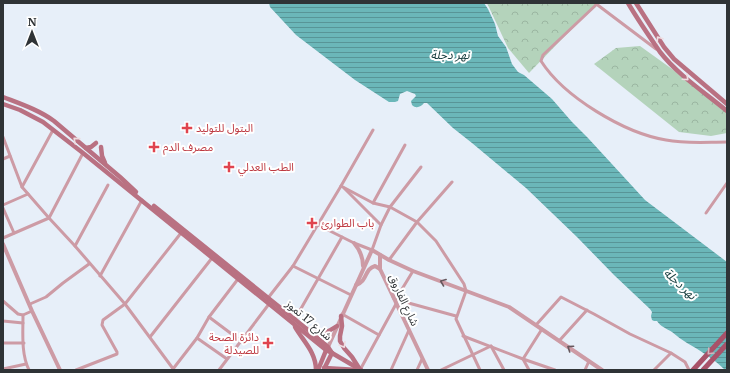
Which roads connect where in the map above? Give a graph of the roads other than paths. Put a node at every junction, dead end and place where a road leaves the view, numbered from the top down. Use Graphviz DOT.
graph roads {
  1 [pos="628,3"];
  2 [pos="636,3"];
  3 [pos="596,4"];
  4 [pos="661,52"];
  5 [pos="3,97"];
  6 [pos="3,104"];
  7 [pos="23,104"];
  8 [pos="727,104"];
  9 [pos="20,110"];
  10 [pos="727,111"];
  11 [pos="53,130"];
  12 [pos="373,130"];
  13 [pos="3,137"];
  14 [pos="727,142"];
  15 [pos="96,143"];
  16 [pos="405,145"];
  17 [pos="101,147"];
  18 [pos="86,148"];
  19 [pos="83,153"];
  20 [pos="10,156"];
  21 [pos="3,159"];
  22 [pos="105,164"];
  23 [pos="421,167"];
  24 [pos="452,182"];
  25 [pos="727,183"];
  26 [pos="108,185"];
  27 [pos="341,186"];
  28 [pos="22,187"];
  29 [pos="28,194"];
  30 [pos="142,200"];
  31 [pos="373,203"];
  32 [pos="3,206"];
  33 [pos="390,207"];
  34 [pos="706,213"];
  35 [pos="48,218"];
  36 [pos="418,222"];
  37 [pos="318,225"];
  38 [pos="381,225"];
  39 [pos="181,232"];
  40 [pos="14,234"];
  41 [pos="342,237"];
  42 [pos="3,238"];
  43 [pos="354,243"];
  44 [pos="3,244"];
  45 [pos="75,246"];
  46 [pos="372,250"];
  47 [pos="380,255"];
  48 [pos="212,258"];
  49 [pos="389,260"];
  50 [pos="89,264"];
  51 [pos="293,266"];
  52 [pos="363,268"];
  53 [pos="380,269"];
  54 [pos="413,270"];
  55 [pos="100,276"];
  56 [pos="318,278"];
  57 [pos="238,279"];
  58 [pos="356,285"];
  59 [pos="466,291"];
  60 [pos="351,295"];
  61 [pos="268,298"];
  62 [pos="394,300"];
  63 [pos="3,301"];
  64 [pos="30,304"];
  65 [pos="125,304"];
  66 [pos="269,304"];
  67 [pos="3,305"];
  68 [pos="10,307"];
  69 [pos="587,310"];
  70 [pos="32,311"];
  71 [pos="23,315"];
  72 [pos="341,315"];
  73 [pos="456,316"];
  74 [pos="209,317"];
  75 [pos="294,321"];
  76 [pos="3,322"];
  77 [pos="23,324"];
  78 [pos="536,325"];
  79 [pos="337,326"];
  80 [pos="542,329"];
  81 [pos="308,330"];
  82 [pos="409,330"];
  83 [pos="727,333"];
  84 [pos="379,335"];
  85 [pos="463,336"];
  86 [pos="150,337"];
  87 [pos="197,338"];
  88 [pos="241,341"];
  89 [pos="559,341"];
  90 [pos="3,343"];
  91 [pos="24,343"];
  92 [pos="727,344"];
  93 [pos="491,346"];
  94 [pos="326,348"];
  95 [pos="332,352"];
  96 [pos="671,353"];
  97 [pos="472,355"];
  98 [pos="227,359"];
  99 [pos="422,359"];
  100 [pos="523,359"];
  101 [pos="589,361"];
  102 [pos="26,364"];
  103 [pos="453,365"];
  104 [pos="3,369"];
  105 [pos="174,369"];
  106 [pos="324,369"];
  107 [pos="336,369"];
  108 [pos="29,370"];
  109 [pos="60,370"];
  110 [pos="76,370"];
  111 [pos="219,370"];
  112 [pos="317,370"];
  113 [pos="360,370"];
  114 [pos="391,370"];
  115 [pos="417,370"];
  116 [pos="428,370"];
  117 [pos="441,370"];
  118 [pos="455,370"];
  119 [pos="480,370"];
  120 [pos="504,370"];
  121 [pos="529,370"];
  122 [pos="555,370"];
  123 [pos="585,370"];
  124 [pos="602,370"];
  125 [pos="654,370"];
  126 [pos="689,370"];
  127 [pos="693,370"];
  128 [pos="703,370"];
  1 -- 4 [label="main road"];
  8 -- 2 [label="main road, one-way"];
  3 -- 4 [label="street"];
  3 -- 14 [label="street"];
  4 -- 10 [label="main road, one-way"];
  5 -- 7 [label="main road, شارع 17 تموز"];
  6 -- 9 [label="main road, شارع 17 تموز"];
  7 -- 9 [label="main road"];
  18 -- 7 [label="main road, شارع 17 تموز, one-way"];
  9 -- 11 [label="main road, شارع 17 تموز"];
  11 -- 19 [label="main road, شارع 17 تموز"];
  11 -- 28 [label="street"];
  12 -- 27 [label="street"];
  13 -- 20 [label="street"];
  15 -- 18 [label="main road"];
  16 -- 31 [label="street"];
  17 -- 22 [label="main road"];
  18 -- 22 [label="main road, شارع 17 تموز"];
  19 -- 30 [label="main road, شارع 17 تموز"];
  19 -- 35 [label="street"];
  20 -- 21 [label="street"];
  20 -- 28 [label="street"];
  22 -- 61 [label="main road, شارع 17 تموز"];
  23 -- 33 [label="street"];
  24 -- 36 [label="street"];
  25 -- 34 [label="street"];
  26 -- 45 [label="street"];
  27 -- 31 [label="street"];
  27 -- 37 [label="street"];
  27 -- 38 [label="street"];
  28 -- 29 [label="street"];
  29 -- 32 [label="street"];
  29 -- 35 [label="street"];
  30 -- 39 [label="main road, شارع 17 تموز"];
  30 -- 55 [label="street"];
  31 -- 33 [label="street"];
  32 -- 40 [label="street"];
  33 -- 36 [label="street"];
  33 -- 38 [label="street"];
  35 -- 40 [label="street"];
  35 -- 45 [label="street"];
  36 -- 49 [label="street"];
  36 -- 59 [label="street"];
  37 -- 41 [label="street"];
  37 -- 51 [label="street"];
  38 -- 46 [label="street"];
  39 -- 48 [label="main road, شارع 17 تموز"];
  39 -- 65 [label="street"];
  40 -- 42 [label="street"];
  41 -- 43 [label="street"];
  41 -- 56 [label="street"];
  43 -- 46 [label="street"];
  43 -- 52 [label="street"];
  44 -- 64 [label="street"];
  45 -- 50 [label="street"];
  46 -- 47 [label="street"];
  46 -- 52 [label="street"];
  47 -- 49 [label="street"];
  47 -- 53 [label="street"];
  48 -- 57 [label="main road, شارع 17 تموز"];
  48 -- 86 [label="street"];
  49 -- 54 [label="street"];
  50 -- 55 [label="street"];
  50 -- 64 [label="street"];
  51 -- 56 [label="street"];
  51 -- 61 [label="street"];
  52 -- 58 [label="street"];
  53 -- 58 [label="street, شارع الفاروق"];
  53 -- 62 [label="street, شارع الفاروق"];
  59 -- 54 [label="street, one-way"];
  54 -- 62 [label="street"];
  55 -- 65 [label="street"];
  56 -- 60 [label="street"];
  56 -- 75 [label="street"];
  57 -- 66 [label="main road, شارع 17 تموز"];
  57 -- 74 [label="street"];
  58 -- 60 [label="street"];
  59 -- 73 [label="street"];
  59 -- 78 [label="street"];
  60 -- 72 [label="street"];
  61 -- 75 [label="main road, شارع 17 تموز"];
  62 -- 73 [label="street"];
  62 -- 82 [label="street, شارع الفاروق"];
  62 -- 84 [label="street"];
  63 -- 68 [label="street"];
  64 -- 70 [label="street"];
  65 -- 86 [label="street"];
  65 -- 110 [label="street"];
  66 -- 75 [label="main road, شارع 17 تموز"];
  66 -- 88 [label="street"];
  67 -- 68 [label="street"];
  68 -- 71 [label="street"];
  69 -- 78 [label="street"];
  69 -- 89 [label="street"];
  69 -- 96 [label="street"];
  70 -- 71 [label="street"];
  70 -- 109 [label="street"];
  71 -- 77 [label="street"];
  72 -- 79 [label="street"];
  72 -- 84 [label="street"];
  72 -- 113 [label="main road, one-way"];
  73 -- 85 [label="street"];
  74 -- 87 [label="street"];
  74 -- 88 [label="street"];
  75 -- 81 [label="main road, شارع 17 تموز"];
  75 -- 94 [label="main road, شارع 17 تموز"];
  75 -- 112 [label="main road"];
  76 -- 77 [label="street"];
  77 -- 91 [label="street"];
  78 -- 80 [label="street"];
  79 -- 81 [label="main road"];
  79 -- 94 [label="street"];
  80 -- 89 [label="street"];
  80 -- 100 [label="street"];
  81 -- 94 [label="main road, شارع 17 تموز"];
  82 -- 99 [label="street, شارع الفاروق"];
  82 -- 114 [label="street"];
  83 -- 127 [label="main road, one-way"];
  84 -- 113 [label="street"];
  85 -- 93 [label="street"];
  85 -- 97 [label="street"];
  86 -- 105 [label="street"];
  87 -- 98 [label="street"];
  87 -- 105 [label="street"];
  88 -- 98 [label="street"];
  101 -- 89 [label="street, one-way"];
  90 -- 91 [label="street"];
  91 -- 102 [label="street"];
  92 -- 128 [label="main road"];
  93 -- 97 [label="street"];
  93 -- 100 [label="street"];
  93 -- 120 [label="street"];
  94 -- 95 [label="main road, شارع 17 تموز"];
  94 -- 112 [label="main road"];
  95 -- 106 [label="main road"];
  95 -- 113 [label="main road, شارع 17 تموز"];
  96 -- 125 [label="street"];
  96 -- 126 [label="street"];
  97 -- 103 [label="street"];
  97 -- 119 [label="street"];
  98 -- 111 [label="street"];
  99 -- 115 [label="street"];
  99 -- 116 [label="street, شارع الفاروق"];
  100 -- 121 [label="street"];
  100 -- 122 [label="street"];
  101 -- 123 [label="street"];
  101 -- 124 [label="street"];
  102 -- 104 [label="street"];
  102 -- 108 [label="street"];
  103 -- 117 [label="street"];
  103 -- 118 [label="street"];
  106 -- 107 [label="main road"];
  107 -- 113 [label="main road"];
}
